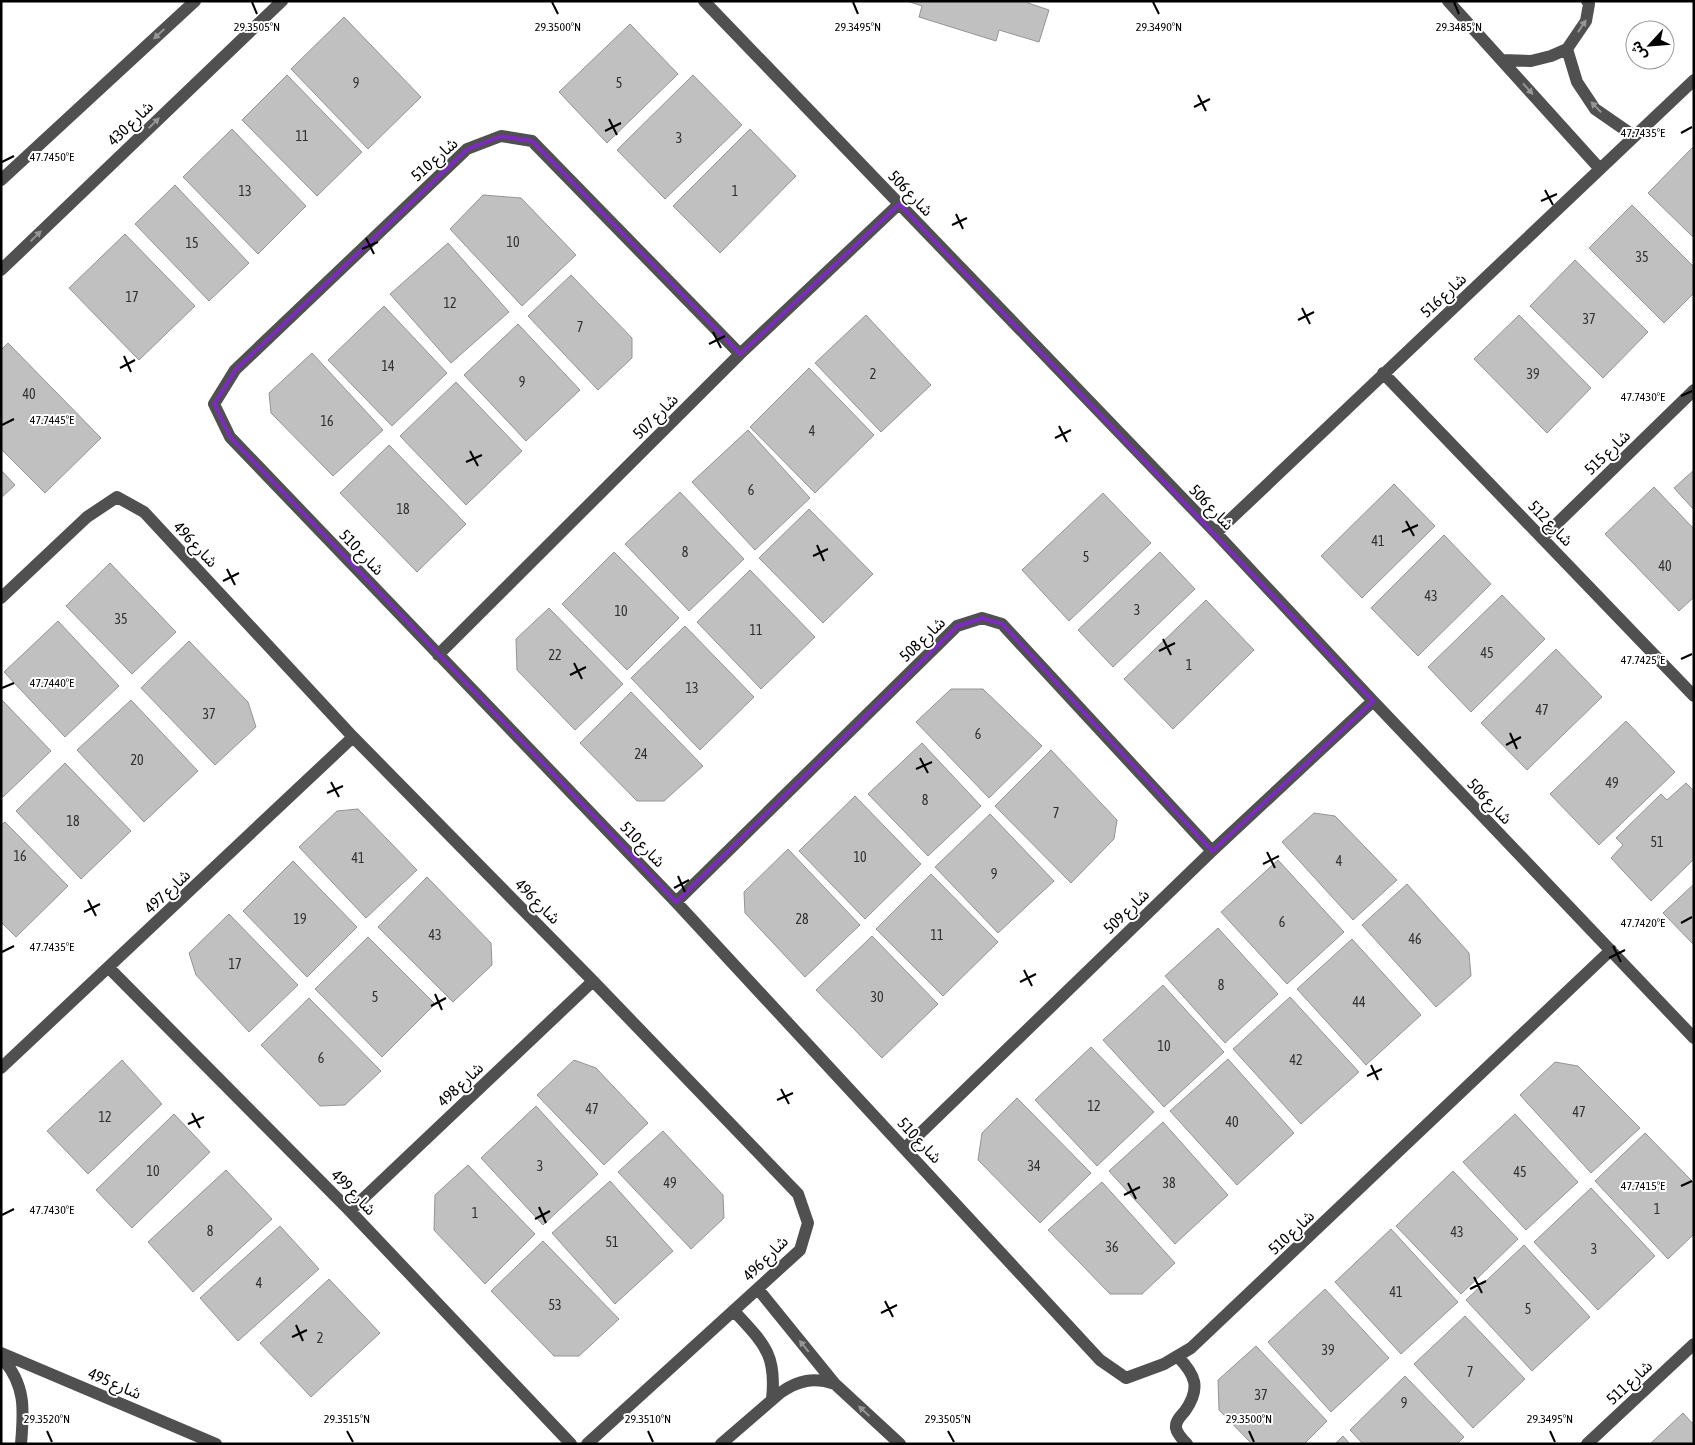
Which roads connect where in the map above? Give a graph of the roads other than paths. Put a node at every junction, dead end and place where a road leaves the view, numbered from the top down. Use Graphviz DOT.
graph roads {
  1 [pos="195,1"];
  2 [pos="282,1"];
  3 [pos="704,1"];
  4 [pos="1448,1"];
  5 [pos="1587,1"];
  6 [pos="1566,49"];
  7 [pos="1502,60"];
  8 [pos="1694,80"];
  9 [pos="1634,136"];
  10 [pos="1600,169"];
  11 [pos="1,180"];
  12 [pos="899,204"];
  13 [pos="1,270"];
  14 [pos="740,354"];
  15 [pos="1384,373"];
  16 [pos="1694,390"];
  17 [pos="1216,533"];
  18 [pos="1542,538"];
  19 [pos="1,598"];
  20 [pos="438,655"];
  21 [pos="1694,696"];
  22 [pos="1373,702"];
  23 [pos="353,737"];
  24 [pos="1212,851"];
  25 [pos="676,902"];
  26 [pos="1611,950"];
  27 [pos="109,968"];
  28 [pos="593,981"];
  29 [pos="1694,1038"];
  30 [pos="1,1068"];
  31 [pos="905,1148"];
  32 [pos="350,1211"];
  33 [pos="758,1289"];
  34 [pos="734,1311"];
  35 [pos="1694,1344"];
  36 [pos="1,1353"];
  37 [pos="1177,1356"];
  38 [pos="1,1357"];
  39 [pos="835,1384"];
  40 [pos="772,1399"];
  41 [pos="21,1444"];
  42 [pos="216,1444"];
  43 [pos="571,1444"];
  44 [pos="587,1444"];
  45 [pos="721,1444"];
  46 [pos="900,1444"];
  47 [pos="1187,1444"];
  48 [pos="1587,1444"];
  1 -- 11 [label="street, one-way"];
  13 -- 2 [label="street, شارع 430, one-way"];
  3 -- 12 [label="street, شارع 506"];
  4 -- 7 [label="street"];
  6 -- 5 [label="street, one-way"];
  6 -- 7 [label="street"];
  9 -- 6 [label="street, one-way"];
  7 -- 10 [label="street, one-way"];
  8 -- 9 [label="street, شارع 516"];
  9 -- 10 [label="street, شارع 516"];
  10 -- 15 [label="street, شارع 516"];
  12 -- 14 [label="street, شارع 507"];
  12 -- 17 [label="street, شارع 506"];
  14 -- 20 [label="street, شارع 507"];
  14 -- 20 [label="street, شارع 510"];
  15 -- 17 [label="street, شارع 516"];
  15 -- 18 [label="street, شارع 512"];
  16 -- 18 [label="street, شارع 515"];
  17 -- 22 [label="street, شارع 506"];
  18 -- 21 [label="street, شارع 512"];
  19 -- 23 [label="street, شارع 496"];
  20 -- 25 [label="street, شارع 510"];
  22 -- 24 [label="street, شارع 509"];
  22 -- 26 [label="street, شارع 506"];
  23 -- 27 [label="street, شارع 497"];
  23 -- 28 [label="street, شارع 496"];
  24 -- 25 [label="street, شارع 508"];
  24 -- 31 [label="street, شارع 509"];
  25 -- 31 [label="street, شارع 510"];
  26 -- 29 [label="street, شارع 506"];
  26 -- 37 [label="street, شارع 510"];
  27 -- 30 [label="street, شارع 497"];
  27 -- 32 [label="street, شارع 499"];
  28 -- 32 [label="street, شارع 498"];
  28 -- 33 [label="street, شارع 496"];
  31 -- 37 [label="street, شارع 510"];
  32 -- 43 [label="street, شارع 499"];
  33 -- 34 [label="street, شارع 496"];
  39 -- 33 [label="street, one-way"];
  34 -- 40 [label="street"];
  34 -- 44 [label="street, شارع 496"];
  35 -- 48 [label="street, شارع 511"];
  36 -- 42 [label="street, شارع 495"];
  37 -- 47 [label="street"];
  38 -- 41 [label="street"];
  39 -- 40 [label="street"];
  46 -- 39 [label="street, one-way"];
  40 -- 45 [label="street"];
}
